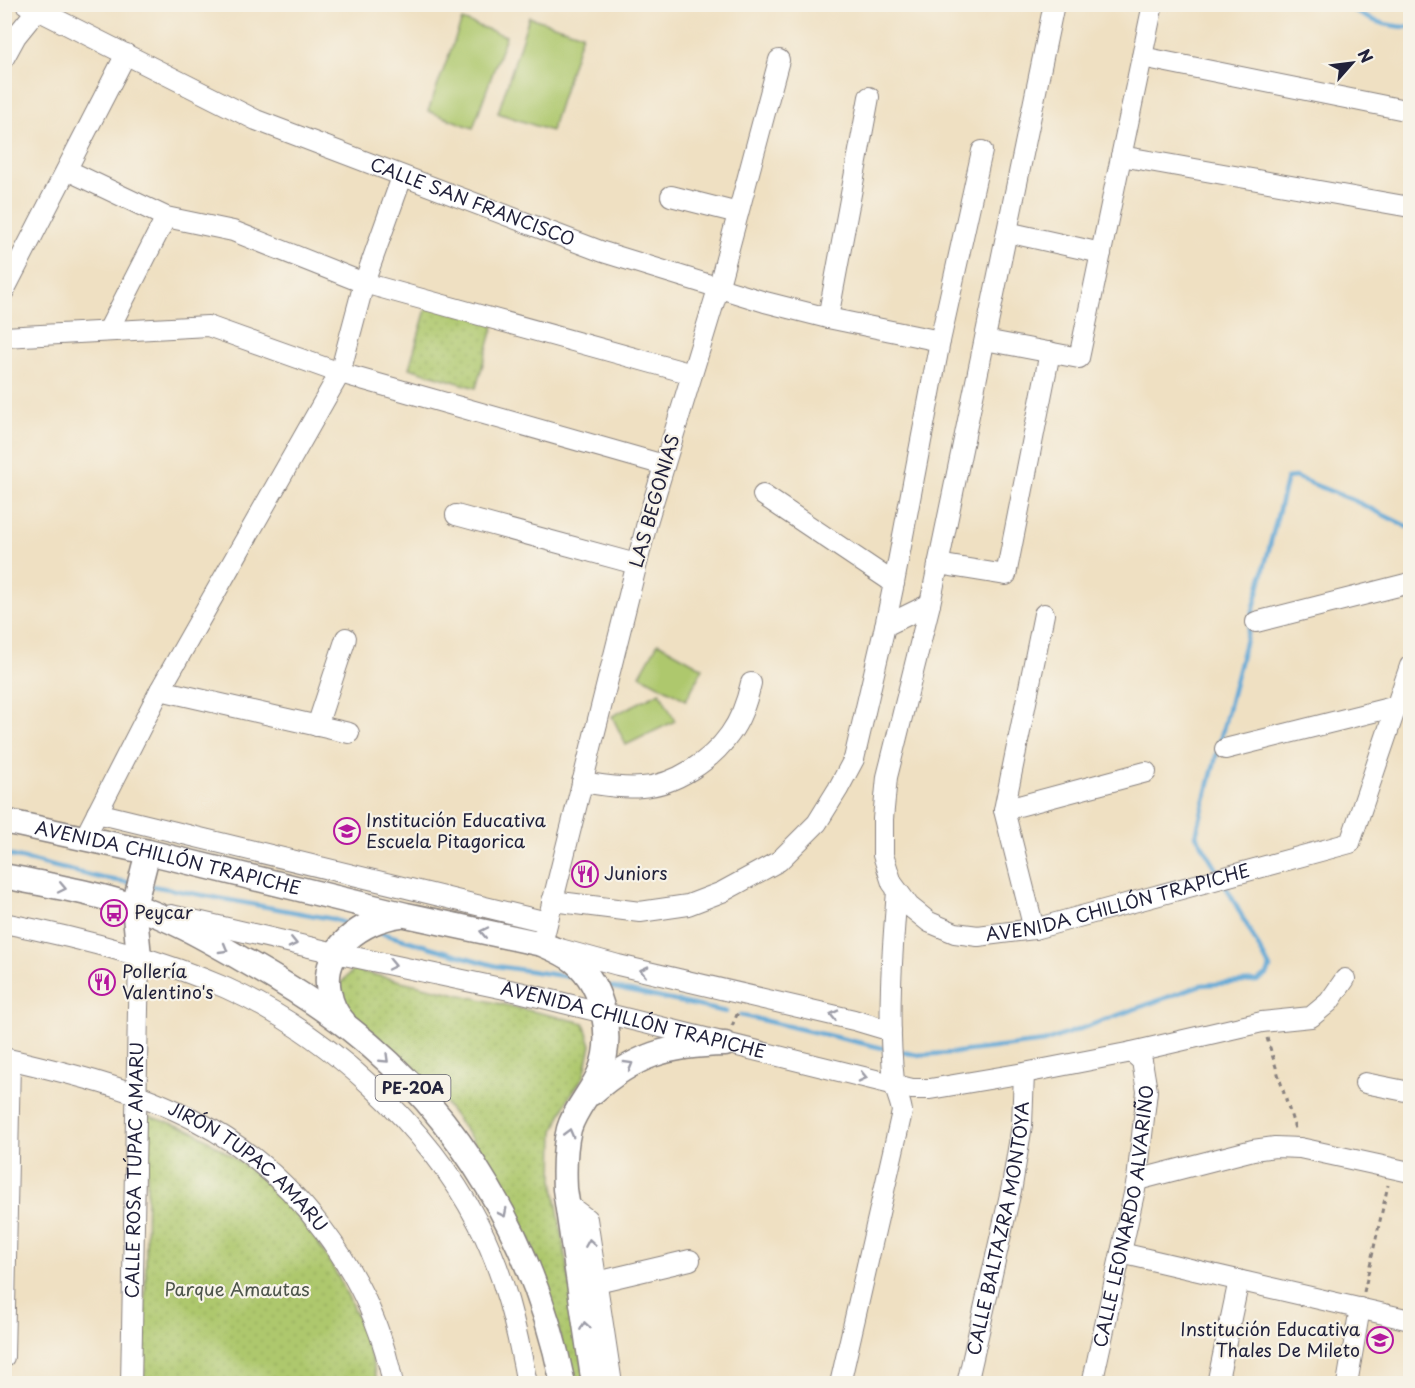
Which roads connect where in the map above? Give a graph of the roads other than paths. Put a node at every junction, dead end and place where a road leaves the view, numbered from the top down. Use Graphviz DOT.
graph roads {
  1 [pos="1054,4"];
  2 [pos="1153,4"];
  3 [pos="31,7"];
  4 [pos="126,54"];
  5 [pos="1142,57"];
  6 [pos="4,58"];
  7 [pos="779,60"];
  8 [pos="869,97"];
  9 [pos="1410,111"];
  10 [pos="982,151"];
  11 [pos="1121,156"];
  12 [pos="67,170"];
  13 [pos="402,177"];
  14 [pos="671,196"];
  15 [pos="1410,207"];
  16 [pos="738,213"];
  17 [pos="166,217"];
  18 [pos="1007,232"];
  19 [pos="1101,253"];
  20 [pos="364,283"];
  21 [pos="718,289"];
  22 [pos="4,291"];
  23 [pos="828,318"];
  24 [pos="108,332"];
  25 [pos="4,337"];
  26 [pos="985,340"];
  27 [pos="940,341"];
  28 [pos="1050,352"];
  29 [pos="340,373"];
  30 [pos="692,374"];
  31 [pos="664,465"];
  32 [pos="763,495"];
  33 [pos="456,515"];
  34 [pos="636,564"];
  35 [pos="938,564"];
  36 [pos="894,583"];
  37 [pos="1410,583"];
  38 [pos="930,604"];
  39 [pos="1044,614"];
  40 [pos="1256,622"];
  41 [pos="885,626"];
  42 [pos="346,638"];
  43 [pos="1410,666"];
  44 [pos="751,683"];
  45 [pos="160,690"];
  46 [pos="1397,705"];
  47 [pos="317,726"];
  48 [pos="349,733"];
  49 [pos="1225,749"];
  50 [pos="1146,772"];
  51 [pos="582,782"];
  52 [pos="1004,810"];
  53 [pos="97,813"];
  54 [pos="4,821"];
  55 [pos="84,839"];
  56 [pos="148,852"];
  57 [pos="4,876"];
  58 [pos="387,883"];
  59 [pos="897,891"];
  60 [pos="448,898"];
  61 [pos="552,901"];
  62 [pos="134,906"];
  63 [pos="380,909"];
  64 [pos="406,915"];
  65 [pos="4,923"];
  66 [pos="444,923"];
  67 [pos="1034,929"];
  68 [pos="544,933"];
  69 [pos="335,953"];
  70 [pos="139,956"];
  71 [pos="1345,979"];
  72 [pos="603,1012"];
  73 [pos="350,1029"];
  74 [pos="891,1031"];
  75 [pos="724,1044"];
  76 [pos="1132,1052"];
  77 [pos="7,1059"];
  78 [pos="1024,1073"];
  79 [pos="1365,1083"];
  80 [pos="894,1084"];
  81 [pos="1410,1092"];
  82 [pos="137,1095"];
  83 [pos="584,1101"];
  84 [pos="1401,1170"];
  85 [pos="1137,1180"];
  86 [pos="6,1187"];
  87 [pos="567,1204"];
  88 [pos="1121,1253"];
  89 [pos="690,1260"];
  90 [pos="1239,1280"];
  91 [pos="597,1282"];
  92 [pos="1360,1308"];
  93 [pos="1410,1320"];
  94 [pos="4,1357"];
  95 [pos="592,1373"];
  96 [pos="561,1376"];
  97 [pos="131,1383"];
  98 [pos="393,1383"];
  99 [pos="527,1383"];
  100 [pos="612,1383"];
  101 [pos="840,1383"];
  102 [pos="967,1383"];
  103 [pos="1092,1383"];
  104 [pos="1217,1383"];
  105 [pos="1347,1383"];
  1 -- 18 [label="street"];
  2 -- 5 [label="street"];
  3 -- 4 [label="street, CALLE SAN FRANCISCO"];
  3 -- 6 [label="street"];
  4 -- 12 [label="street"];
  4 -- 13 [label="street, CALLE SAN FRANCISCO"];
  5 -- 9 [label="street"];
  5 -- 11 [label="street"];
  7 -- 16 [label="street, LAS BEGONIAS"];
  8 -- 23 [label="street"];
  10 -- 27 [label="street"];
  11 -- 15 [label="street"];
  11 -- 19 [label="street"];
  12 -- 17 [label="street"];
  12 -- 22 [label="street"];
  13 -- 20 [label="street"];
  13 -- 21 [label="street, CALLE SAN FRANCISCO"];
  14 -- 16 [label="street"];
  16 -- 21 [label="street, LAS BEGONIAS"];
  17 -- 20 [label="street"];
  17 -- 24 [label="street"];
  18 -- 19 [label="street"];
  18 -- 26 [label="street"];
  19 -- 28 [label="street"];
  20 -- 29 [label="street"];
  20 -- 30 [label="street"];
  21 -- 23 [label="street, CALLE SAN FRANCISCO"];
  21 -- 30 [label="street, LAS BEGONIAS"];
  23 -- 27 [label="street, CALLE SAN FRANCISCO"];
  24 -- 25 [label="street"];
  24 -- 29 [label="street"];
  26 -- 28 [label="street"];
  26 -- 35 [label="street"];
  27 -- 36 [label="street"];
  28 -- 35 [label="street"];
  29 -- 31 [label="street"];
  29 -- 45 [label="street"];
  30 -- 31 [label="street, LAS BEGONIAS"];
  31 -- 34 [label="street, LAS BEGONIAS"];
  32 -- 36 [label="street"];
  33 -- 34 [label="street"];
  34 -- 51 [label="street, LAS BEGONIAS"];
  35 -- 38 [label="street"];
  36 -- 41 [label="street"];
  37 -- 40 [label="street"];
  38 -- 41 [label="street"];
  38 -- 59 [label="street"];
  39 -- 52 [label="street"];
  41 -- 61 [label="street"];
  42 -- 47 [label="street"];
  43 -- 46 [label="street"];
  44 -- 51 [label="street"];
  45 -- 47 [label="street"];
  45 -- 53 [label="street"];
  46 -- 49 [label="street"];
  46 -- 67 [label="street, AVENIDA CHILLÓN TRAPICHE"];
  47 -- 48 [label="street"];
  50 -- 52 [label="street"];
  51 -- 61 [label="street, LAS BEGONIAS"];
  52 -- 67 [label="street"];
  53 -- 55 [label="street"];
  53 -- 58 [label="street"];
  54 -- 55 [label="main road, AVENIDA CHILLÓN TRAPICHE"];
  55 -- 56 [label="main road, AVENIDA CHILLÓN TRAPICHE"];
  56 -- 62 [label="main road"];
  56 -- 63 [label="main road, AVENIDA CHILLÓN TRAPICHE"];
  57 -- 62 [label="main road, AVENIDA CHILLÓN TRAPICHE / PE-20A, one-way"];
  58 -- 60 [label="street"];
  58 -- 63 [label="street"];
  59 -- 67 [label="street, AVENIDA CHILLÓN TRAPICHE"];
  59 -- 74 [label="street"];
  60 -- 66 [label="street"];
  60 -- 68 [label="street"];
  61 -- 68 [label="street, LAS BEGONIAS"];
  62 -- 69 [label="street, AVENIDA CHILLÓN TRAPICHE / PE-20A, one-way"];
  62 -- 70 [label="main road"];
  62 -- 73 [label="main road, PE-20A, one-way"];
  63 -- 64 [label="main road, AVENIDA CHILLÓN TRAPICHE"];
  64 -- 66 [label="main road, AVENIDA CHILLÓN TRAPICHE"];
  64 -- 69 [label="main road"];
  65 -- 70 [label="street"];
  68 -- 66 [label="main road, AVENIDA CHILLÓN TRAPICHE, one-way"];
  68 -- 72 [label="main road"];
  74 -- 68 [label="street, AVENIDA CHILLÓN TRAPICHE, one-way"];
  69 -- 72 [label="street, AVENIDA CHILLÓN TRAPICHE / PE-20A, one-way"];
  69 -- 73 [label="main road"];
  70 -- 82 [label="street, CALLE ROSA TÚPAC AMARU"];
  70 -- 99 [label="street"];
  71 -- 76 [label="street, AVENIDA CHILLÓN TRAPICHE"];
  72 -- 75 [label="street, AVENIDA CHILLÓN TRAPICHE"];
  72 -- 83 [label="main road"];
  73 -- 96 [label="main road, PE-20A, one-way"];
  74 -- 80 [label="street"];
  75 -- 80 [label="street, AVENIDA CHILLÓN TRAPICHE, one-way"];
  83 -- 75 [label="main road, one-way"];
  76 -- 78 [label="street, AVENIDA CHILLÓN TRAPICHE"];
  76 -- 85 [label="street, CALLE LEONARDO ALVARIÑO"];
  77 -- 82 [label="street, JIRÓN TUPAC AMARU"];
  77 -- 86 [label="street"];
  78 -- 80 [label="street, AVENIDA CHILLÓN TRAPICHE"];
  78 -- 102 [label="street, CALLE BALTAZRA MONTOYA"];
  79 -- 81 [label="street"];
  80 -- 101 [label="street"];
  82 -- 97 [label="street, CALLE ROSA TÚPAC AMARU"];
  82 -- 98 [label="street, JIRÓN TUPAC AMARU"];
  87 -- 83 [label="main road, one-way"];
  84 -- 85 [label="street"];
  85 -- 88 [label="street, CALLE LEONARDO ALVARIÑO"];
  86 -- 94 [label="street"];
  91 -- 87 [label="street, one-way"];
  95 -- 87 [label="main road, one-way"];
  88 -- 90 [label="street"];
  88 -- 103 [label="street, CALLE LEONARDO ALVARIÑO"];
  89 -- 91 [label="street"];
  90 -- 92 [label="street"];
  90 -- 104 [label="street"];
  91 -- 100 [label="street"];
  92 -- 93 [label="street"];
  92 -- 105 [label="street"];
  95 -- 96 [label="main road"];
}
